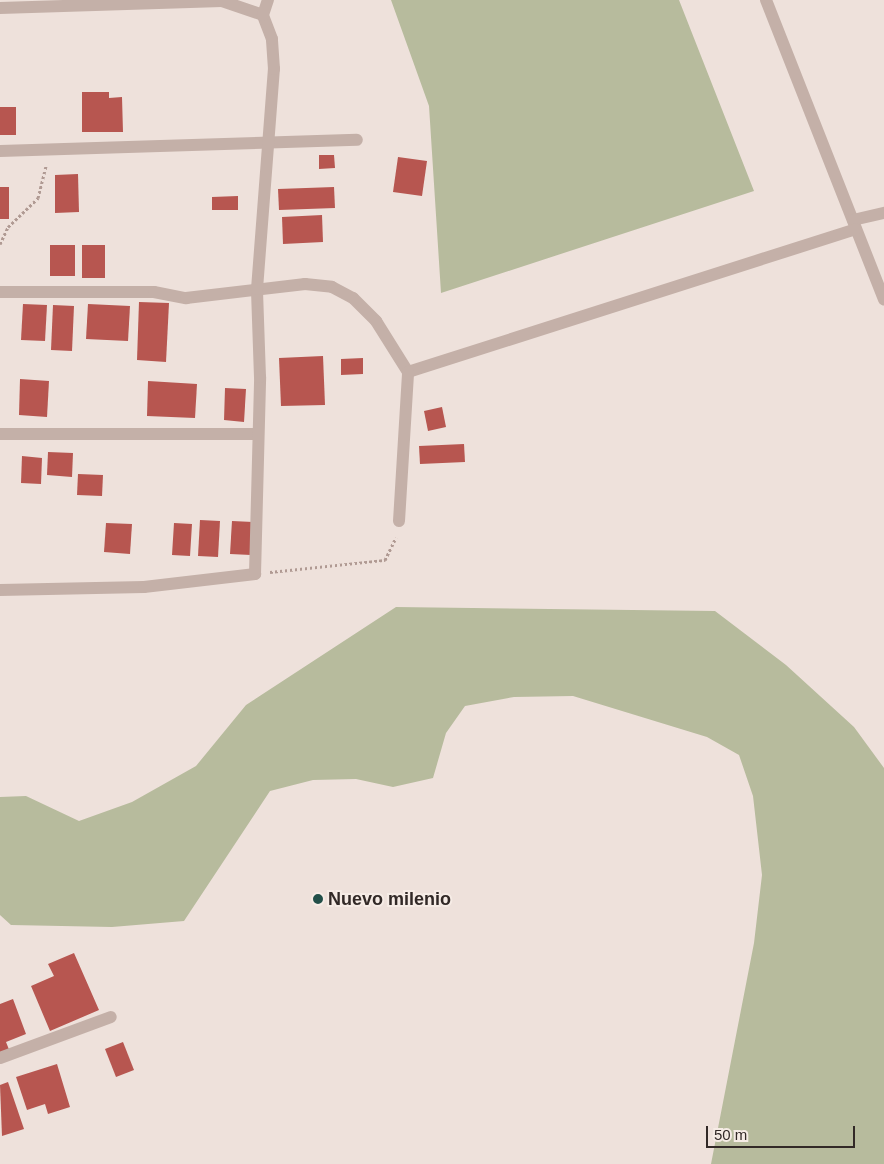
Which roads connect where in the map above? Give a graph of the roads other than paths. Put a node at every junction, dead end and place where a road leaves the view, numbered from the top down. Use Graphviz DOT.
graph roads {
  1 [pos="268,0"];
  2 [pos="766,0"];
  3 [pos="0,8"];
  4 [pos="263,15"];
  5 [pos="357,140"];
  6 [pos="267,146"];
  7 [pos="0,150"];
  8 [pos="884,213"];
  9 [pos="855,225"];
  10 [pos="257,289"];
  11 [pos="0,292"];
  12 [pos="884,300"];
  13 [pos="408,372"];
  14 [pos="0,434"];
  15 [pos="257,434"];
  16 [pos="400,521"];
  17 [pos="0,590"];
  18 [pos="111,1017"];
  19 [pos="0,1058"];
  1 -- 4 [label="street"];
  2 -- 9 [label="street"];
  3 -- 4 [label="street"];
  4 -- 6 [label="street"];
  5 -- 6 [label="street"];
  6 -- 7 [label="street"];
  6 -- 10 [label="street"];
  8 -- 9 [label="street"];
  9 -- 12 [label="street"];
  9 -- 13 [label="street"];
  10 -- 11 [label="street"];
  10 -- 13 [label="street"];
  10 -- 15 [label="street"];
  13 -- 16 [label="street"];
  14 -- 15 [label="street"];
  15 -- 17 [label="street"];
  18 -- 19 [label="street"];
}
